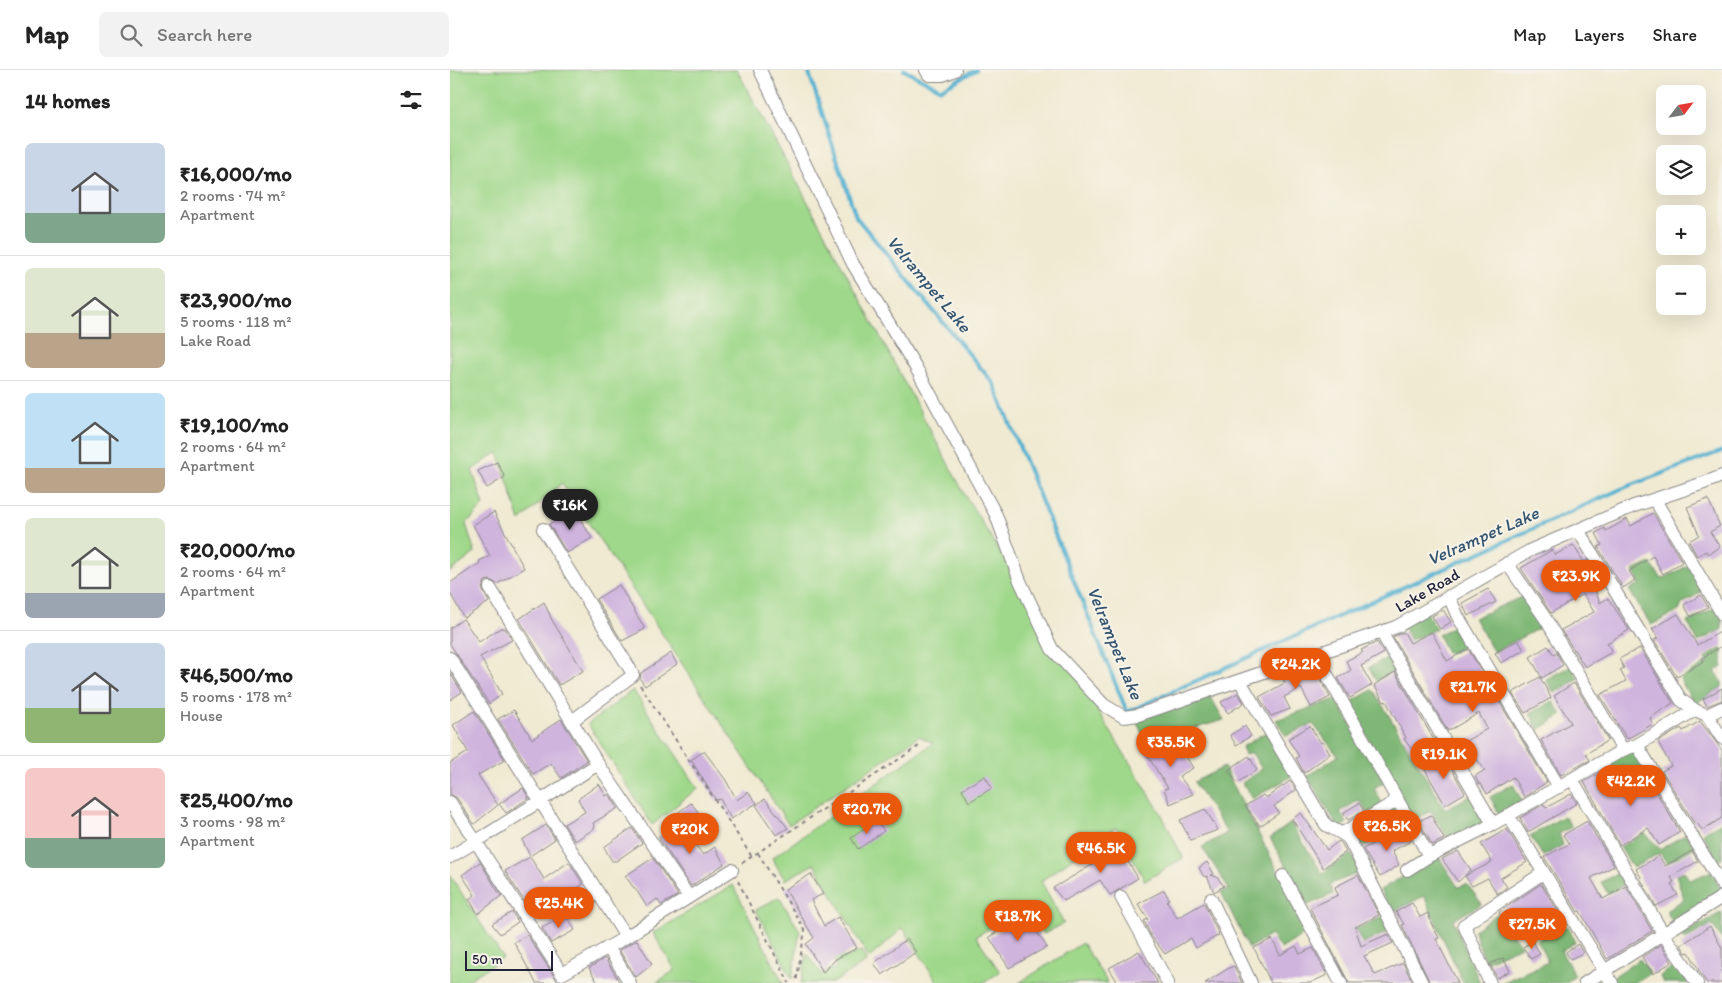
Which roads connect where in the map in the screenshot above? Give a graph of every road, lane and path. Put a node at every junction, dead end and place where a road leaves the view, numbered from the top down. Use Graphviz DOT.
graph roads {
  1 [pos="760,70"];
  2 [pos="926,70"];
  3 [pos="955,70"];
  4 [pos="1722,476"];
  5 [pos="1655,500"];
  6 [pos="543,529"];
  7 [pos="1578,530"];
  8 [pos="1507,563"];
  9 [pos="490,588"];
  10 [pos="1449,596"];
  11 [pos="1722,614"];
  12 [pos="1381,632"];
  13 [pos="1316,655"];
  14 [pos="450,658"];
  15 [pos="632,672"];
  16 [pos="1240,681"];
  17 [pos="1722,708"];
  18 [pos="1695,710"];
  19 [pos="1707,715"];
  20 [pos="572,721"];
  21 [pos="1722,738"];
  22 [pos="1637,745"];
  23 [pos="919,746"];
  24 [pos="1624,750"];
  25 [pos="598,764"];
  26 [pos="1572,779"];
  27 [pos="1559,787"];
  28 [pos="1398,800"];
  29 [pos="540,801"];
  30 [pos="450,802"];
  31 [pos="1508,815"];
  32 [pos="1493,824"];
  33 [pos="1343,833"];
  34 [pos="475,842"];
  35 [pos="758,853"];
  36 [pos="450,856"];
  37 [pos="1429,856"];
  38 [pos="752,857"];
  39 [pos="732,870"];
  40 [pos="1407,870"];
  41 [pos="1544,873"];
  42 [pos="1283,876"];
  43 [pos="1722,885"];
  44 [pos="689,897"];
  45 [pos="1121,897"];
  46 [pos="1722,897"];
  47 [pos="1211,899"];
  48 [pos="1664,934"];
  49 [pos="626,937"];
  50 [pos="608,947"];
  51 [pos="1608,978"];
  52 [pos="630,983"];
  53 [pos="790,983"];
  54 [pos="796,983"];
  55 [pos="1168,983"];
  56 [pos="1251,983"];
  57 [pos="1341,983"];
  58 [pos="1422,983"];
  59 [pos="1490,983"];
  60 [pos="1585,983"];
  61 [pos="1697,983"];
  1 -- 16 [label="street, Lake Road"];
  2 -- 3 [label="street"];
  4 -- 5 [label="street, Lake Road"];
  5 -- 7 [label="street, Lake Road"];
  5 -- 11 [label="street"];
  6 -- 15 [label="street"];
  7 -- 8 [label="street, Lake Road"];
  7 -- 18 [label="street"];
  8 -- 10 [label="street, Lake Road"];
  8 -- 24 [label="street"];
  9 -- 20 [label="street"];
  10 -- 12 [label="street, Lake Road"];
  10 -- 27 [label="street"];
  12 -- 13 [label="street, Lake Road"];
  12 -- 32 [label="street"];
  13 -- 16 [label="street, Lake Road"];
  13 -- 28 [label="street"];
  14 -- 29 [label="street"];
  15 -- 20 [label="street"];
  15 -- 38 [label="path"];
  16 -- 33 [label="street"];
  17 -- 19 [label="street"];
  18 -- 19 [label="street"];
  18 -- 22 [label="street"];
  19 -- 21 [label="street"];
  20 -- 25 [label="street"];
  22 -- 24 [label="street"];
  22 -- 43 [label="street"];
  23 -- 35 [label="path"];
  24 -- 26 [label="street"];
  25 -- 29 [label="street"];
  25 -- 44 [label="street"];
  26 -- 27 [label="street"];
  26 -- 48 [label="street"];
  27 -- 31 [label="street"];
  28 -- 33 [label="street"];
  28 -- 37 [label="street"];
  29 -- 34 [label="street"];
  29 -- 49 [label="street"];
  30 -- 34 [label="street"];
  31 -- 32 [label="street"];
  31 -- 41 [label="street"];
  32 -- 37 [label="street"];
  33 -- 58 [label="street"];
  34 -- 36 [label="street"];
  34 -- 50 [label="street"];
  35 -- 38 [label="path"];
  35 -- 54 [label="path"];
  37 -- 40 [label="street"];
  38 -- 39 [label="path"];
  39 -- 44 [label="street"];
  39 -- 53 [label="path"];
  41 -- 51 [label="street"];
  41 -- 59 [label="street"];
  42 -- 57 [label="street"];
  44 -- 49 [label="street"];
  45 -- 55 [label="street"];
  46 -- 48 [label="street"];
  47 -- 56 [label="street"];
  48 -- 51 [label="street"];
  48 -- 61 [label="street"];
  49 -- 50 [label="street"];
  50 -- 52 [label="street"];
  51 -- 60 [label="street"];
}
